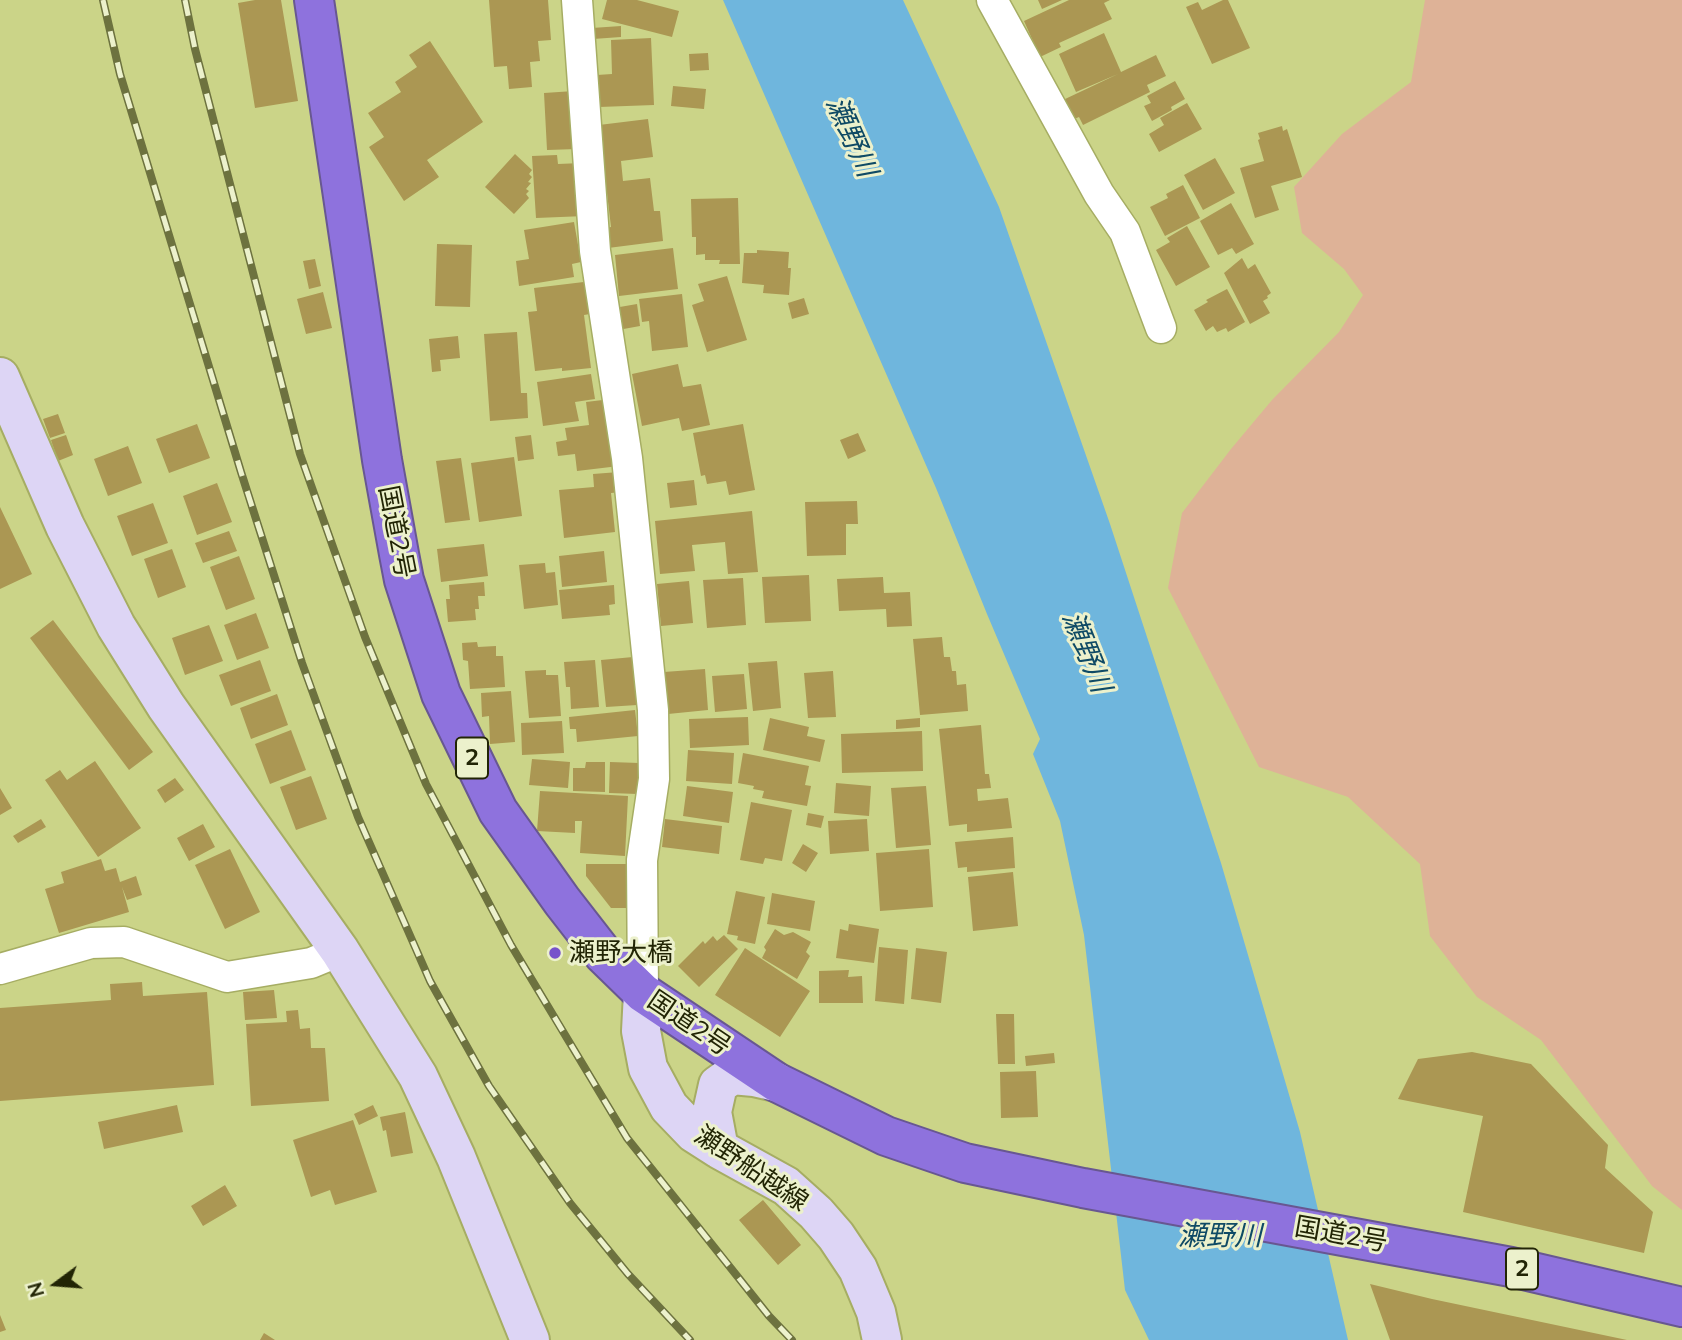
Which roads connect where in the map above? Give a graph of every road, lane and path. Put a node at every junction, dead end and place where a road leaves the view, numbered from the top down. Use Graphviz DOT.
graph roads {
  1 [pos="314,0"];
  2 [pos="577,0"];
  3 [pos="992,0"];
  4 [pos="1161,328"];
  5 [pos="0,377"];
  6 [pos="340,951"];
  7 [pos="0,969"];
  8 [pos="643,993"];
  9 [pos="776,1083"];
  10 [pos="719,1149"];
  11 [pos="1682,1307"];
  12 [pos="530,1340"];
  13 [pos="882,1340"];
  1 -- 8 [label="highway, 国道2号 / 2"];
  2 -- 8 [label="street"];
  3 -- 4 [label="street"];
  5 -- 6 [label="street"];
  6 -- 7 [label="street"];
  6 -- 12 [label="street"];
  8 -- 9 [label="highway, 国道2号 / 2"];
  8 -- 10 [label="street, 瀬野船越線"];
  9 -- 10 [label="street"];
  9 -- 11 [label="highway, 国道2号 / 2"];
  10 -- 13 [label="street, 瀬野船越線"];
}
